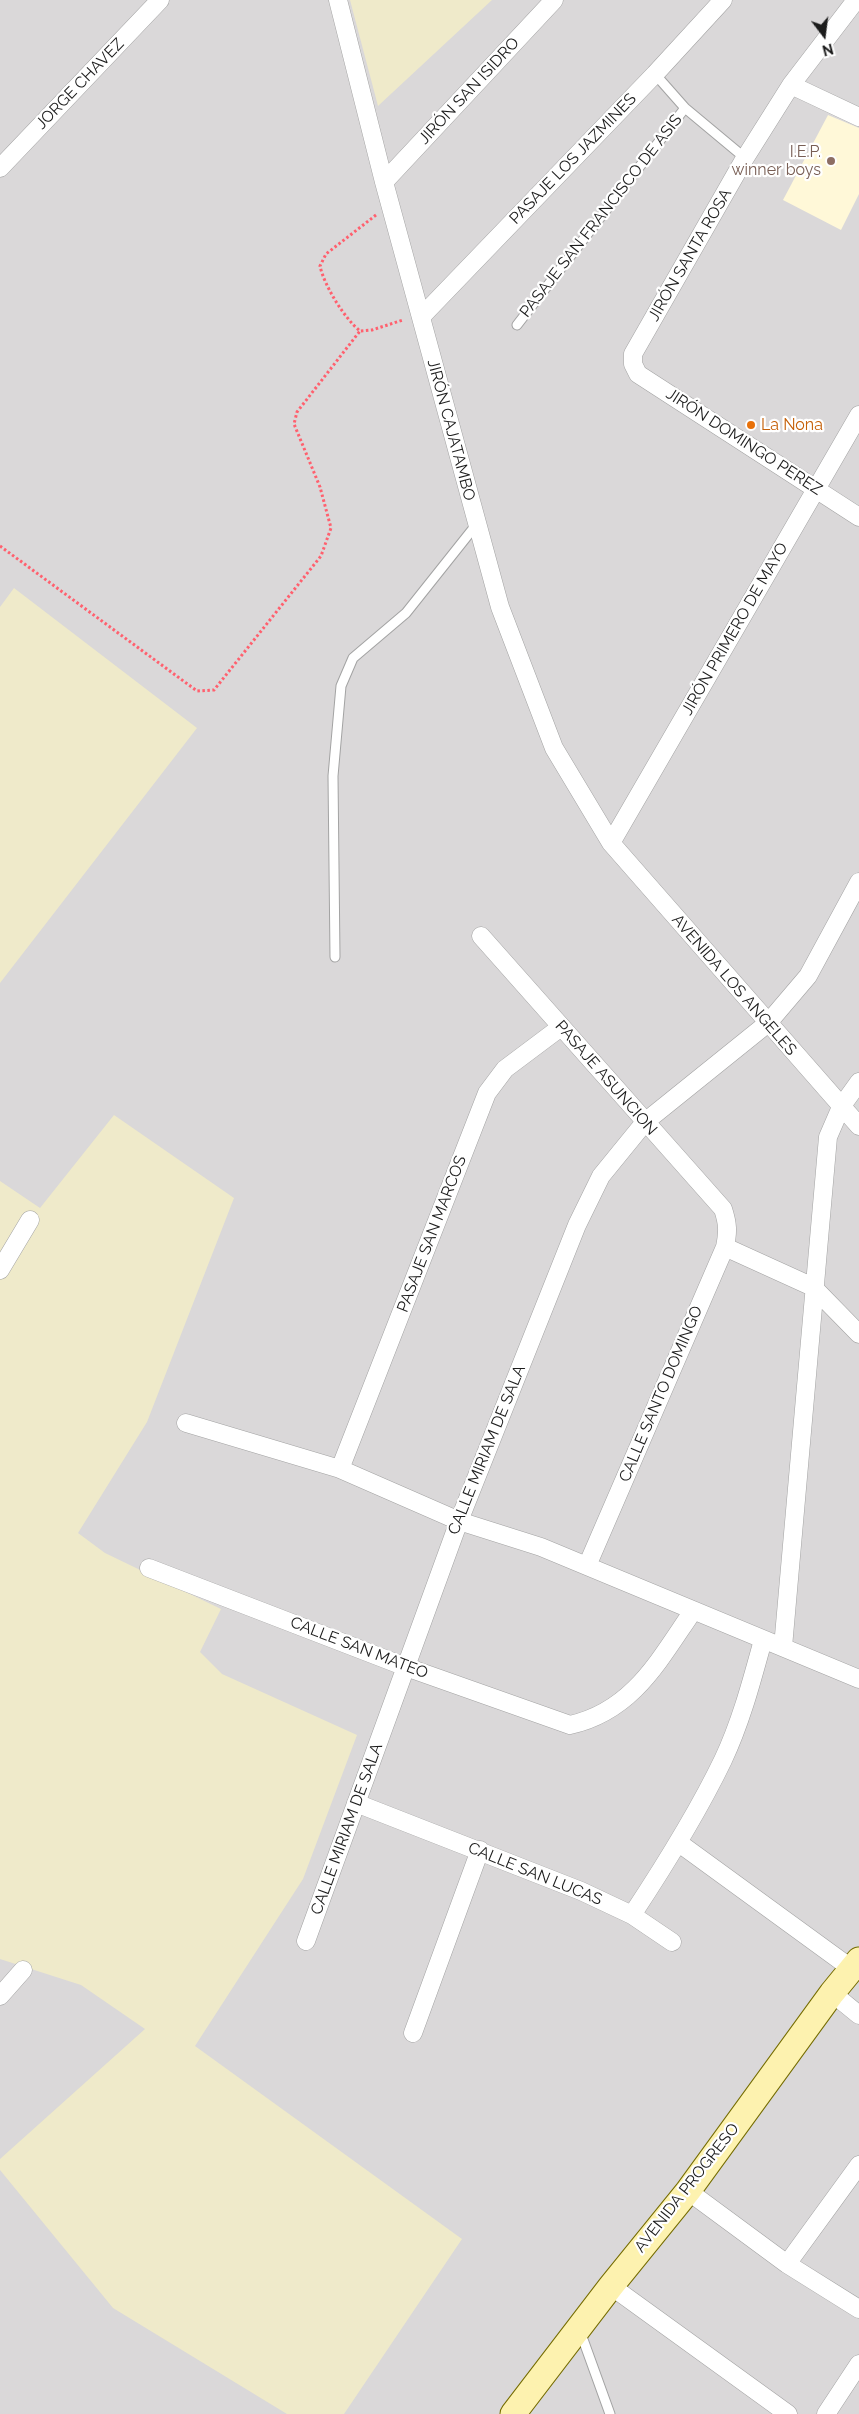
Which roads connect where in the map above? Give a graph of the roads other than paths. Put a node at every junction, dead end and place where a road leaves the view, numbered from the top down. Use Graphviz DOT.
graph roads {
  1 [pos="160,0"];
  2 [pos="338,0"];
  3 [pos="554,0"];
  4 [pos="723,0"];
  5 [pos="856,0"];
  6 [pos="655,74"];
  7 [pos="791,85"];
  8 [pos="685,108"];
  9 [pos="859,117"];
  10 [pos="745,158"];
  11 [pos="0,168"];
  12 [pos="384,182"];
  13 [pos="421,317"];
  14 [pos="517,325"];
  15 [pos="632,364"];
  16 [pos="859,415"];
  17 [pos="816,489"];
  18 [pos="859,517"];
  19 [pos="476,525"];
  20 [pos="611,843"];
  21 [pos="859,882"];
  22 [pos="481,936"];
  23 [pos="335,956"];
  24 [pos="768,1023"];
  25 [pos="561,1027"];
  26 [pos="859,1082"];
  27 [pos="841,1107"];
  28 [pos="645,1122"];
  29 [pos="859,1126"];
  30 [pos="30,1220"];
  31 [pos="727,1221"];
  32 [pos="725,1247"];
  33 [pos="0,1270"];
  34 [pos="813,1288"];
  35 [pos="859,1334"];
  36 [pos="186,1423"];
  37 [pos="340,1469"];
  38 [pos="458,1521"];
  39 [pos="588,1566"];
  40 [pos="149,1568"];
  41 [pos="693,1612"];
  42 [pos="763,1640"];
  43 [pos="783,1647"];
  44 [pos="406,1667"];
  45 [pos="859,1679"];
  46 [pos="356,1803"];
  47 [pos="679,1843"];
  48 [pos="480,1850"];
  49 [pos="632,1915"];
  50 [pos="306,1941"];
  51 [pos="672,1942"];
  52 [pos="856,1964"];
  53 [pos="24,1970"];
  54 [pos="832,1993"];
  55 [pos="0,1996"];
  56 [pos="859,2015"];
  57 [pos="413,2033"];
  58 [pos="859,2166"];
  59 [pos="688,2191"];
  60 [pos="786,2264"];
  61 [pos="611,2286"];
  62 [pos="859,2309"];
  63 [pos="579,2328"];
  64 [pos="859,2364"];
  65 [pos="513,2414"];
  66 [pos="610,2414"];
  67 [pos="788,2414"];
  68 [pos="826,2414"];
  1 -- 11 [label="street, JORGE CHAVEZ"];
  2 -- 12 [label="street, JIRÓN CAJATAMBO"];
  3 -- 12 [label="street, JIRÓN SAN ISIDRO"];
  4 -- 6 [label="street, PASAJE LOS JAZMINES"];
  5 -- 7 [label="street, JIRÓN SANTA ROSA"];
  6 -- 8 [label="lane"];
  6 -- 13 [label="street, PASAJE LOS JAZMINES"];
  7 -- 9 [label="street"];
  7 -- 10 [label="street, JIRÓN SANTA ROSA"];
  8 -- 10 [label="lane"];
  8 -- 14 [label="lane, PASAJE SAN FRANCISCO DE ASIS"];
  10 -- 15 [label="street, JIRÓN SANTA ROSA"];
  12 -- 13 [label="street, JIRÓN CAJATAMBO"];
  13 -- 19 [label="street, JIRÓN CAJATAMBO"];
  15 -- 17 [label="street, JIRÓN DOMINGO PEREZ"];
  16 -- 17 [label="street, JIRÓN PRIMERO DE MAYO"];
  17 -- 18 [label="street, JIRÓN DOMINGO PEREZ"];
  17 -- 20 [label="street, JIRÓN PRIMERO DE MAYO"];
  19 -- 20 [label="street, JIRÓN CAJATAMBO"];
  19 -- 23 [label="lane"];
  20 -- 24 [label="street, AVENIDA LOS ANGELES"];
  21 -- 24 [label="street, CALLE MIRIAM DE SALA"];
  22 -- 25 [label="street, PASAJE ASUNCION"];
  24 -- 27 [label="street, AVENIDA LOS ANGELES"];
  24 -- 28 [label="street, CALLE MIRIAM DE SALA"];
  25 -- 28 [label="street, PASAJE ASUNCION"];
  25 -- 37 [label="street, PASAJE SAN MARCOS"];
  26 -- 27 [label="street"];
  27 -- 29 [label="street, AVENIDA LOS ANGELES"];
  27 -- 34 [label="street"];
  28 -- 31 [label="street, PASAJE ASUNCION"];
  28 -- 38 [label="street, CALLE MIRIAM DE SALA"];
  30 -- 33 [label="street"];
  31 -- 32 [label="street, CALLE SANTO DOMINGO"];
  32 -- 34 [label="street"];
  32 -- 39 [label="street, CALLE SANTO DOMINGO"];
  34 -- 35 [label="street"];
  34 -- 43 [label="street"];
  36 -- 37 [label="street"];
  37 -- 38 [label="street"];
  38 -- 39 [label="street"];
  38 -- 44 [label="street, CALLE MIRIAM DE SALA"];
  39 -- 41 [label="street"];
  40 -- 44 [label="street, CALLE SAN MATEO"];
  41 -- 42 [label="street"];
  41 -- 44 [label="street, CALLE SAN MATEO"];
  42 -- 43 [label="street"];
  42 -- 47 [label="street"];
  43 -- 45 [label="street"];
  44 -- 46 [label="street, CALLE MIRIAM DE SALA"];
  46 -- 48 [label="street, CALLE SAN LUCAS"];
  46 -- 50 [label="street, CALLE MIRIAM DE SALA"];
  47 -- 49 [label="street"];
  47 -- 52 [label="street"];
  48 -- 49 [label="street, CALLE SAN LUCAS"];
  48 -- 57 [label="street"];
  49 -- 51 [label="street, CALLE SAN LUCAS"];
  52 -- 54 [label="street, AVENIDA PROGRESO"];
  53 -- 55 [label="street"];
  54 -- 56 [label="street"];
  54 -- 59 [label="street, AVENIDA PROGRESO"];
  58 -- 60 [label="street"];
  59 -- 60 [label="street"];
  59 -- 61 [label="street, AVENIDA PROGRESO"];
  60 -- 62 [label="street"];
  61 -- 63 [label="street, AVENIDA PROGRESO"];
  61 -- 67 [label="street"];
  63 -- 65 [label="street, AVENIDA PROGRESO"];
  63 -- 66 [label="lane"];
  64 -- 68 [label="street"];
}
